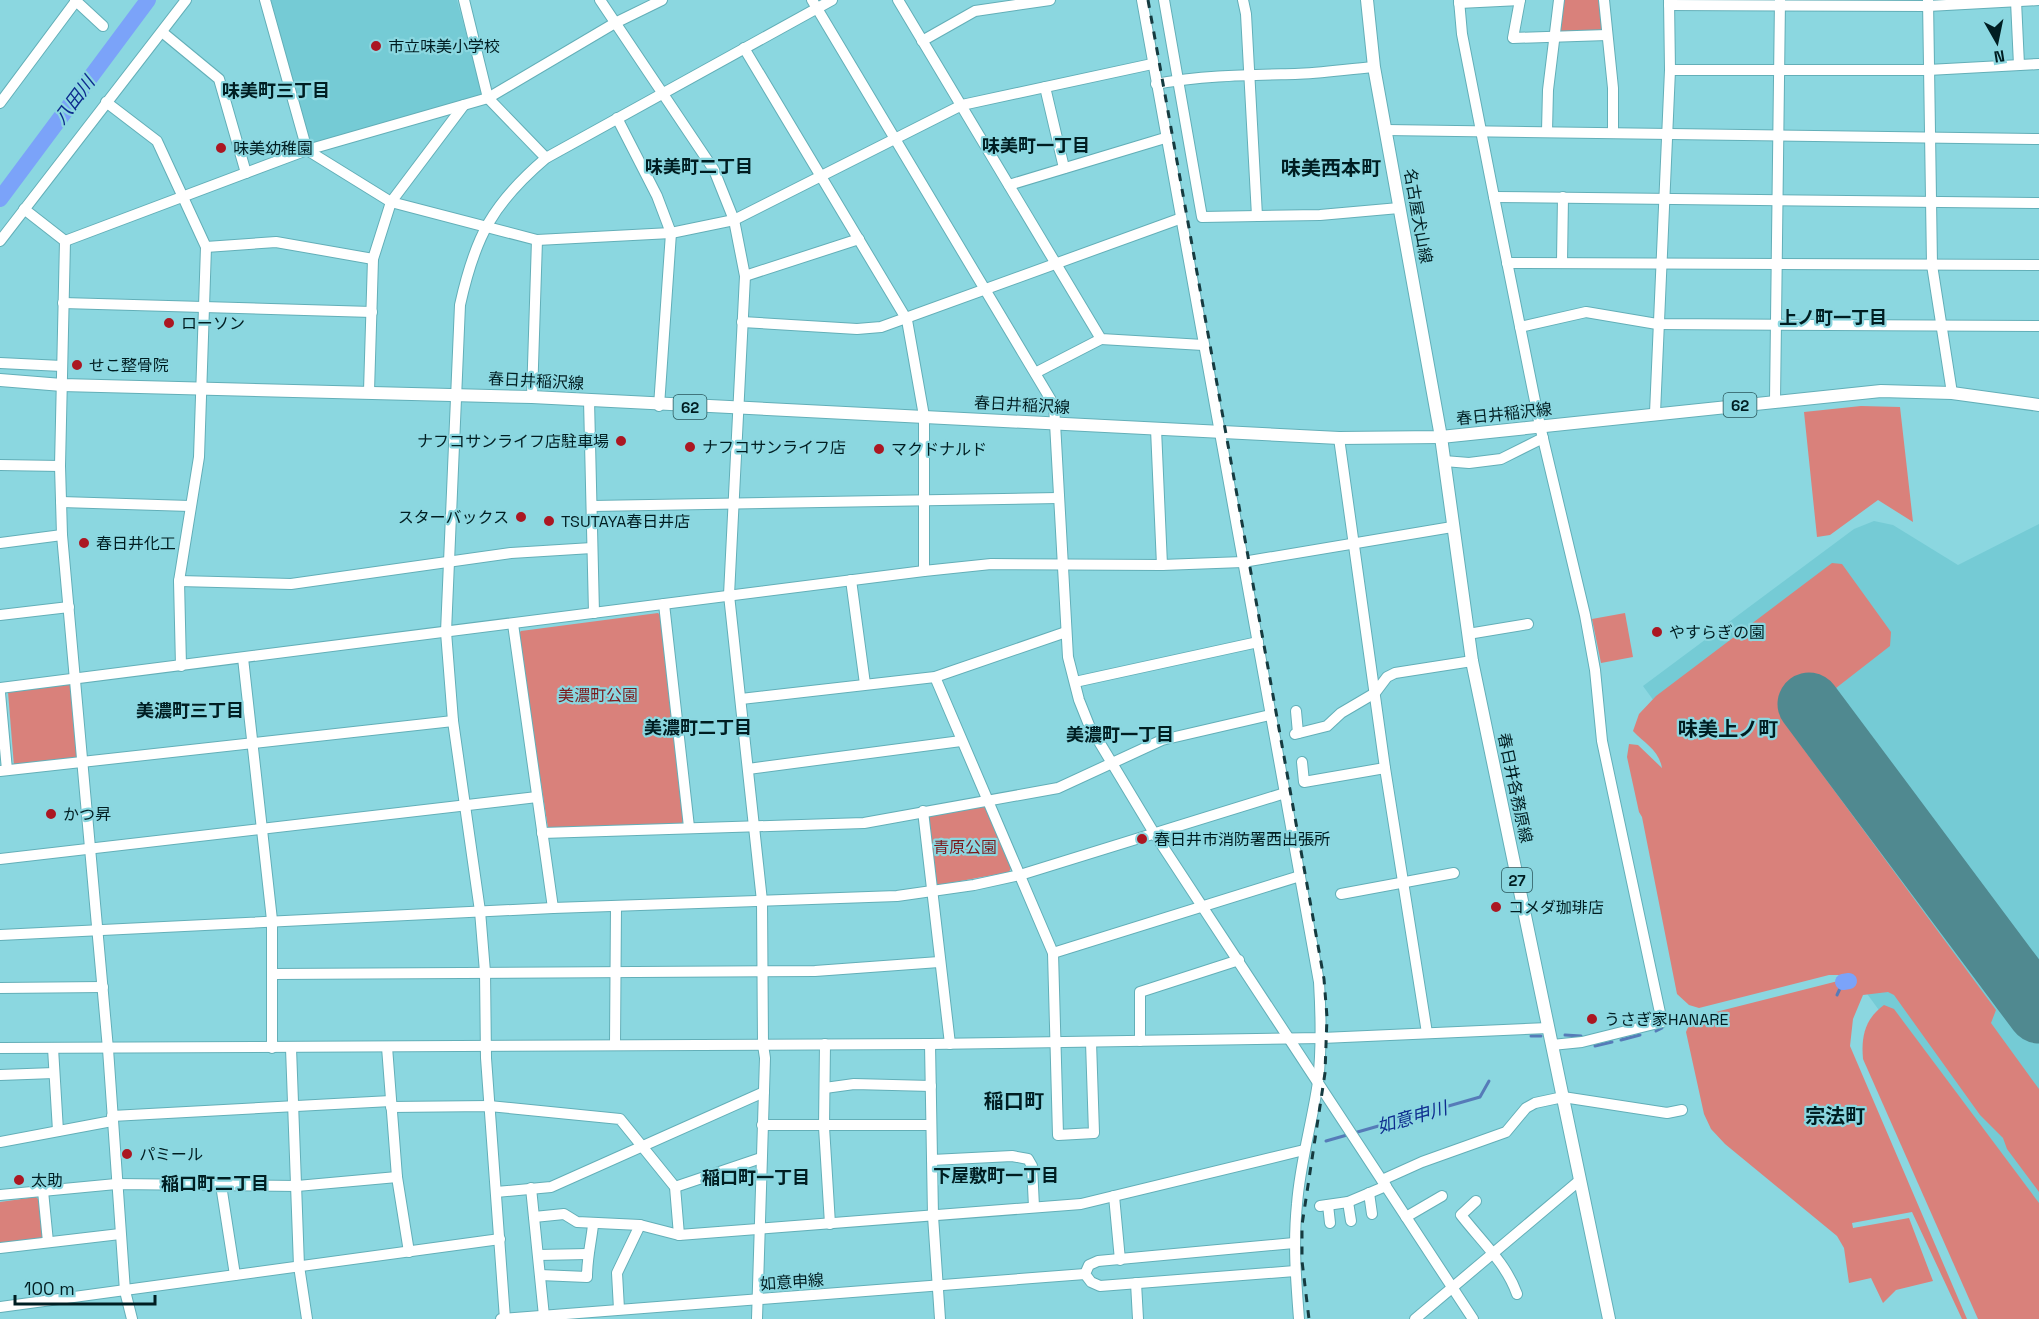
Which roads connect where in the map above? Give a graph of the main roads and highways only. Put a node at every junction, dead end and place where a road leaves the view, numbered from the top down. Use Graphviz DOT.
graph roads {
  1 [pos="1367,0"];
  2 [pos="0,380"];
  3 [pos="2039,405"];
  4 [pos="1441,437"];
  5 [pos="1609,1319"];
  1 -- 4 [label="main road, 名古屋犬山線"];
  2 -- 4 [label="main road, 春日井稲沢線 / 62"];
  3 -- 4 [label="main road, 春日井稲沢線 / 62"];
  4 -- 5 [label="main road, 春日井各務原線 / 27"];
}
